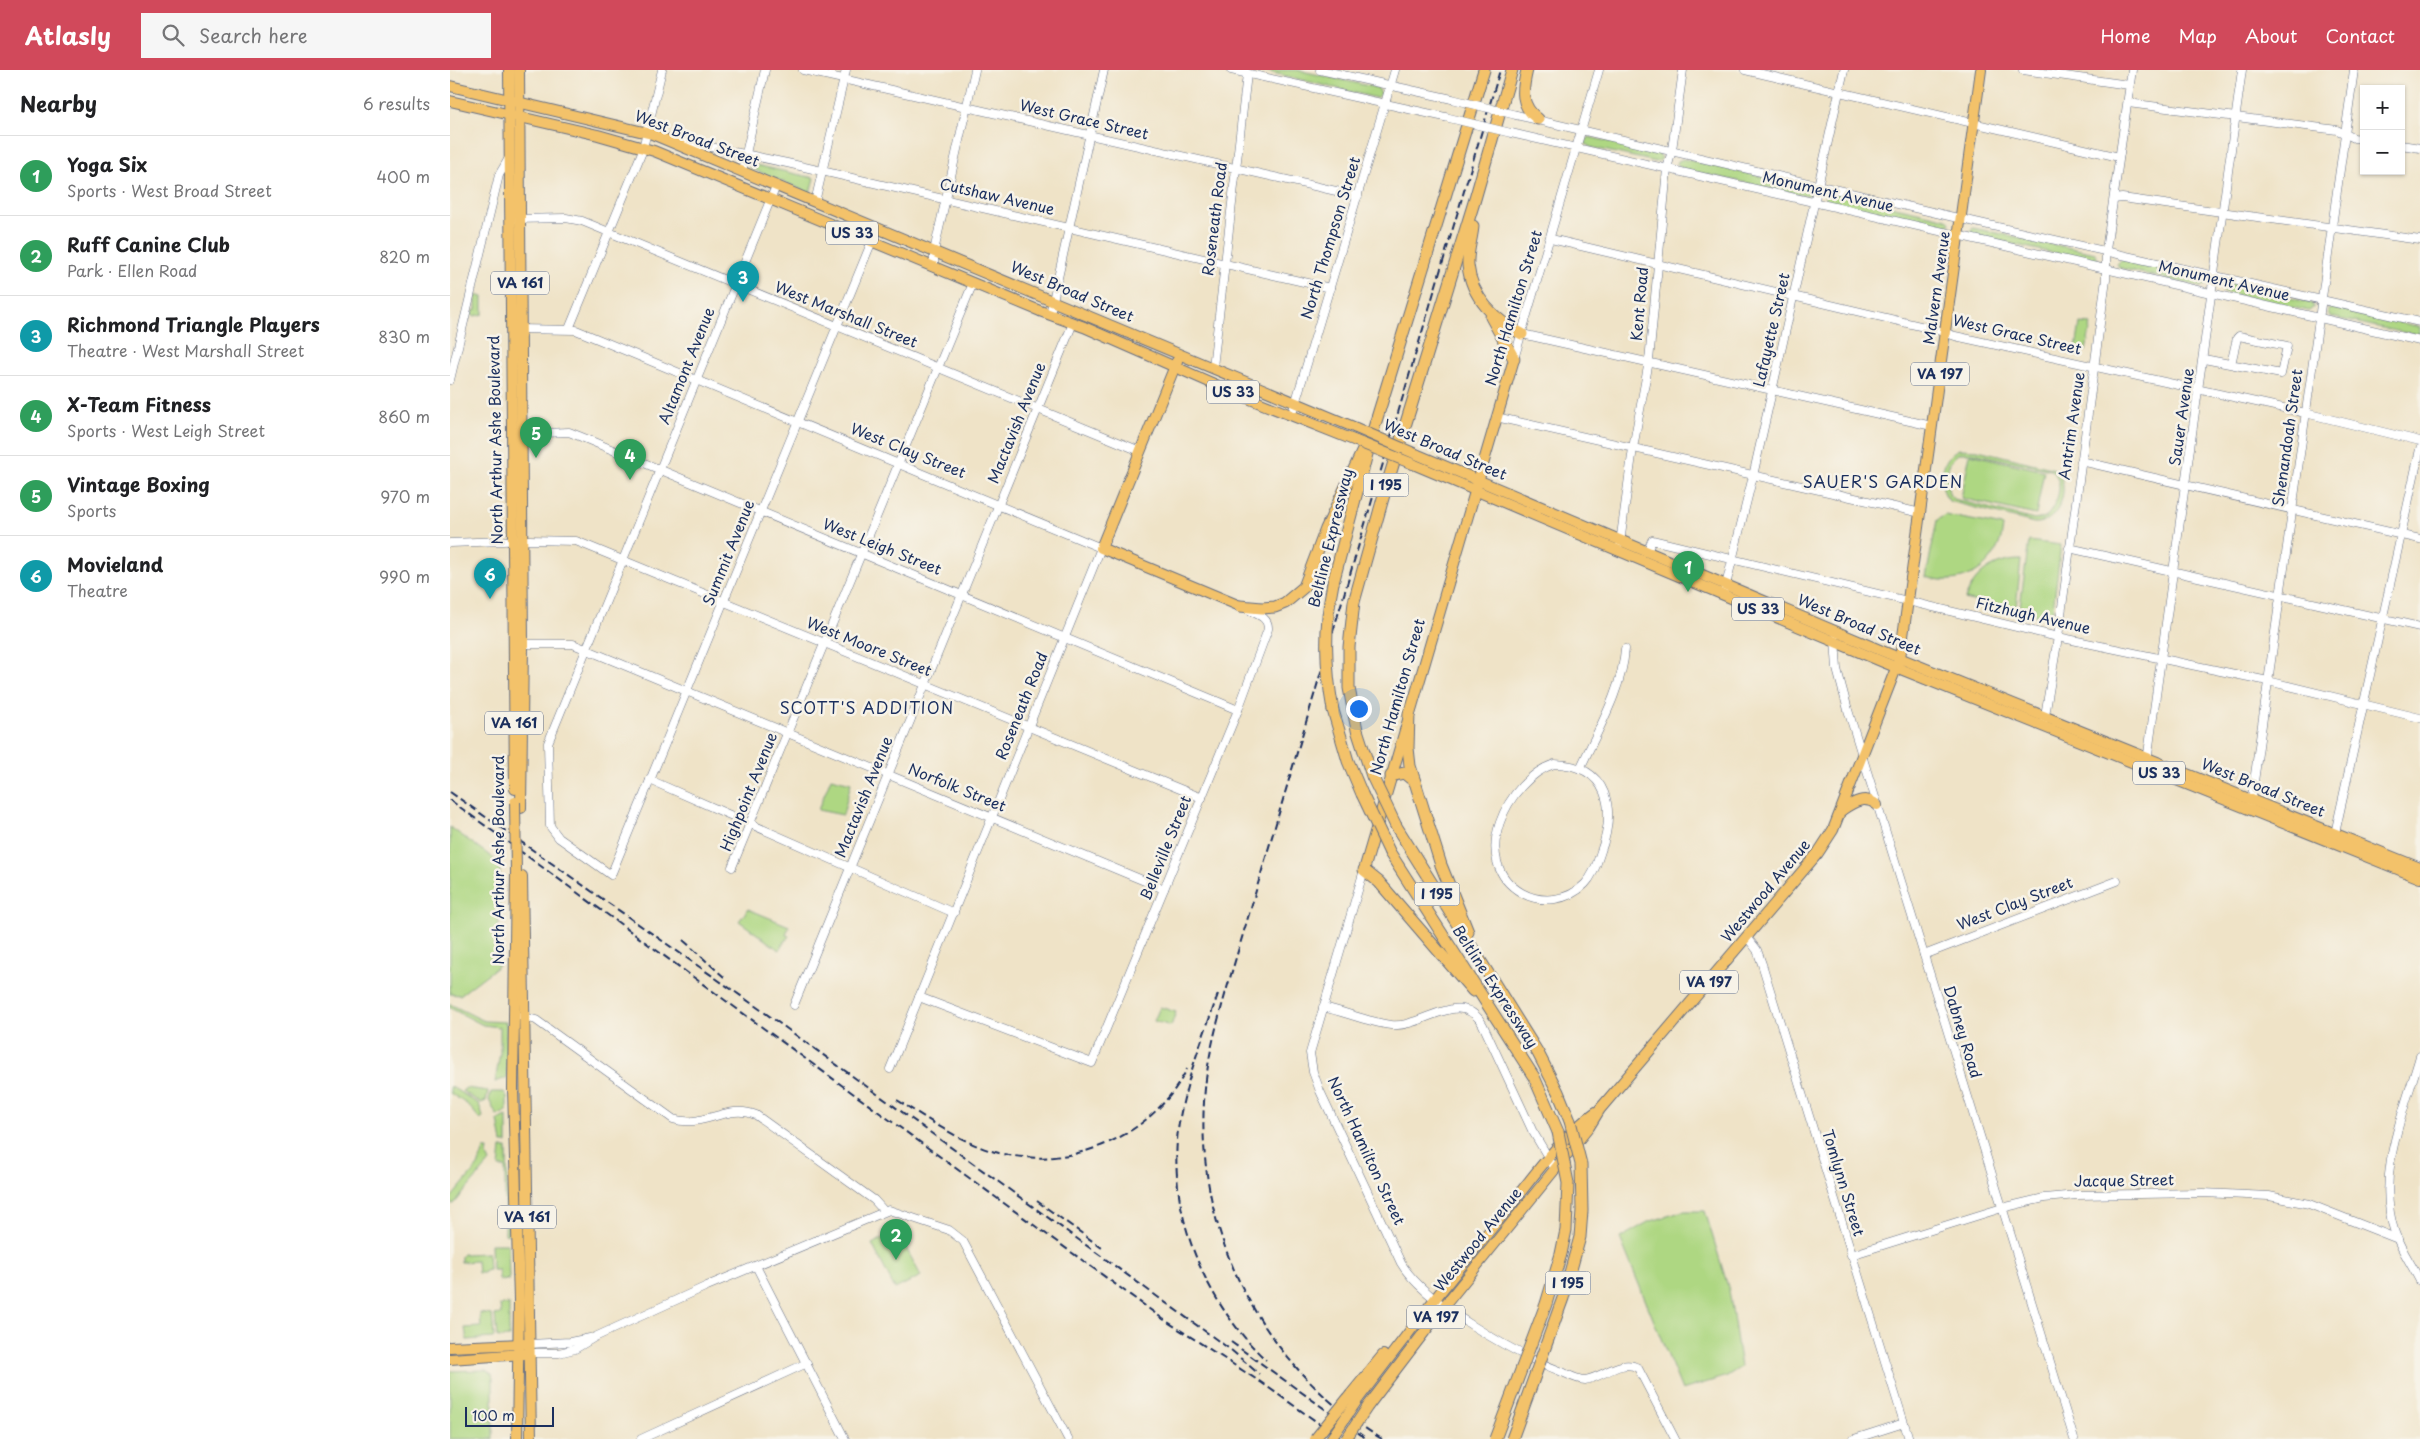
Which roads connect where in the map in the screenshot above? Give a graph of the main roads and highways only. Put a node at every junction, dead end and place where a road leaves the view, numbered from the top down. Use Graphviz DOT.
graph roads {
  1 [pos="509,70"];
  2 [pos="519,70"];
  3 [pos="1484,70"];
  4 [pos="1512,70"];
  5 [pos="1527,70"];
  6 [pos="1980,70"];
  7 [pos="450,86"];
  8 [pos="450,101"];
  9 [pos="514,101"];
  10 [pos="514,116"];
  11 [pos="1538,119"];
  12 [pos="514,194"];
  13 [pos="1475,199"];
  14 [pos="514,219"];
  15 [pos="1484,304"];
  16 [pos="1522,334"];
  17 [pos="1181,353"];
  18 [pos="1514,359"];
  19 [pos="1175,366"];
  20 [pos="1373,431"];
  21 [pos="516,434"];
  22 [pos="1414,459"];
  23 [pos="1476,485"];
  24 [pos="1620,546"];
  25 [pos="1101,548"];
  26 [pos="1725,590"];
  27 [pos="1240,606"];
  28 [pos="1899,663"];
  29 [pos="1408,713"];
  30 [pos="1391,776"];
  31 [pos="1416,783"];
  32 [pos="1877,806"];
  33 [pos="1842,810"];
  34 [pos="2334,838"];
  35 [pos="2420,868"];
  36 [pos="1364,870"];
  37 [pos="519,875"];
  38 [pos="2420,878"];
  39 [pos="1480,961"];
  40 [pos="1500,1023"];
  41 [pos="1600,1109"];
  42 [pos="450,1347"];
  43 [pos="524,1349"];
  44 [pos="450,1359"];
  45 [pos="1354,1396"];
  46 [pos="518,1439"];
  47 [pos="530,1439"];
  48 [pos="1315,1439"];
  49 [pos="1330,1439"];
  50 [pos="1346,1439"];
  51 [pos="1495,1439"];
  52 [pos="1512,1439"];
  1 -- 9 [label="main road, North Arthur Ashe Boulevard / VA 161"];
  2 -- 9 [label="main road, North Arthur Ashe Boulevard / VA 161"];
  3 -- 20 [label="highway, Beltline Expressway / I 195"];
  4 -- 13 [label="highway, Beltline Expressway / I 195"];
  5 -- 11 [label="highway"];
  6 -- 28 [label="main road, Malvern Avenue / VA 197"];
  7 -- 9 [label="main road, West Broad Street / US 33"];
  8 -- 10 [label="main road, West Broad Street / US 33"];
  9 -- 10 [label="main road, North Arthur Ashe Boulevard / VA 161"];
  9 -- 17 [label="main road, West Broad Street / US 33"];
  10 -- 12 [label="main road, North Arthur Ashe Boulevard / VA 161"];
  10 -- 12 [label="main road, North Arthur Ashe Boulevard / VA 161"];
  10 -- 19 [label="main road, West Broad Street / US 33"];
  12 -- 14 [label="main road, North Arthur Ashe Boulevard / VA 161"];
  13 -- 15 [label="highway"];
  13 -- 39 [label="highway, Beltline Expressway / I 195, bridge"];
  14 -- 21 [label="main road, North Arthur Ashe Boulevard / VA 161"];
  14 -- 21 [label="main road, North Arthur Ashe Boulevard / VA 161"];
  15 -- 16 [label="highway"];
  15 -- 18 [label="highway"];
  17 -- 19 [label="main road, Roseneath Road"];
  17 -- 22 [label="main road, West Broad Street / US 33, bridge"];
  18 -- 23 [label="main road, North Hamilton Street"];
  19 -- 22 [label="main road, West Broad Street / US 33, bridge"];
  19 -- 25 [label="main road, Roseneath Road"];
  20 -- 27 [label="highway"];
  20 -- 40 [label="highway, Beltline Expressway / I 195, bridge"];
  21 -- 37 [label="main road, North Arthur Ashe Boulevard / VA 161"];
  22 -- 23 [label="main road, West Broad Street / US 33"];
  23 -- 24 [label="main road, West Broad Street / US 33"];
  23 -- 29 [label="main road, North Hamilton Street"];
  24 -- 26 [label="main road, West Broad Street / US 33"];
  24 -- 26 [label="main road, West Broad Street / US 33"];
  25 -- 27 [label="main road, West Clay Street"];
  26 -- 28 [label="main road, West Broad Street / US 33"];
  28 -- 33 [label="main road, Westwood Avenue / VA 197"];
  28 -- 34 [label="main road, West Broad Street / US 33"];
  29 -- 30 [label="main road, North Hamilton Street"];
  29 -- 31 [label="highway"];
  30 -- 31 [label="highway"];
  30 -- 36 [label="main road, North Hamilton Street"];
  31 -- 39 [label="highway"];
  32 -- 33 [label="main road"];
  33 -- 41 [label="main road, Westwood Avenue / VA 197"];
  34 -- 35 [label="main road, West Broad Street / US 33"];
  34 -- 38 [label="main road, West Broad Street / US 33"];
  36 -- 40 [label="highway"];
  37 -- 43 [label="main road, North Arthur Ashe Boulevard / VA 161"];
  37 -- 43 [label="main road, North Arthur Ashe Boulevard / VA 161"];
  39 -- 52 [label="highway, Beltline Expressway / I 195, bridge"];
  40 -- 51 [label="highway, Beltline Expressway / I 195, bridge"];
  41 -- 45 [label="main road, Westwood Avenue / VA 197"];
  41 -- 50 [label="main road, Westwood Avenue / VA 197, bridge"];
  42 -- 43 [label="main road"];
  43 -- 44 [label="main road"];
  43 -- 46 [label="main road, North Arthur Ashe Boulevard / VA 161"];
  43 -- 47 [label="main road, North Arthur Ashe Boulevard / VA 161"];
  45 -- 48 [label="main road, Westwood Avenue, bridge"];
  45 -- 49 [label="main road, bridge"];
}
